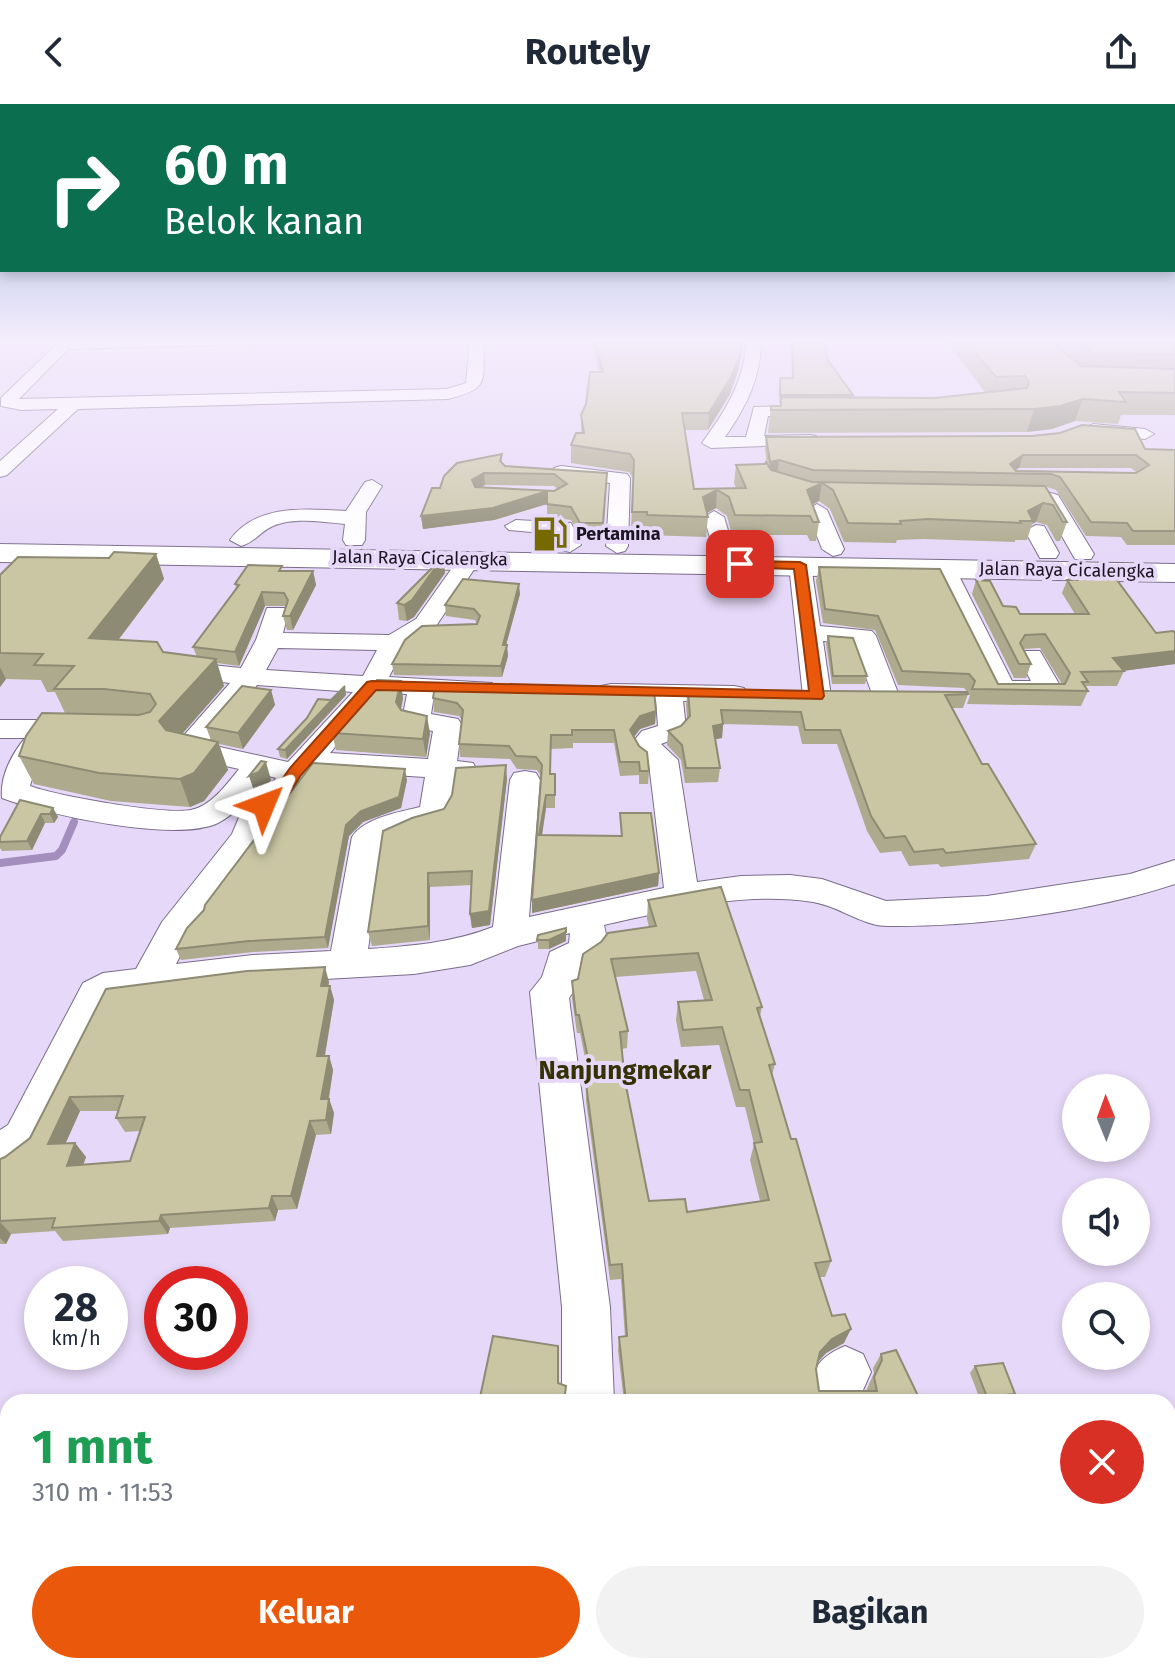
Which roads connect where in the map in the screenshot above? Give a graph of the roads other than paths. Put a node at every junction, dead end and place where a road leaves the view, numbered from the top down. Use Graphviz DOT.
graph roads {
  1 [pos="64,413"];
  2 [pos="734,413"];
  3 [pos="760,413"];
  4 [pos="1075,429"];
  5 [pos="1145,434"];
  6 [pos="754,442"];
  7 [pos="829,443"];
  8 [pos="620,460"];
  9 [pos="0,471"];
  10 [pos="372,486"];
  11 [pos="1012,495"];
  12 [pos="817,498"];
  13 [pos="714,517"];
  14 [pos="354,530"];
  15 [pos="0,538"];
  16 [pos="617,546"];
  17 [pos="722,547"];
  18 [pos="833,549"];
  19 [pos="0,553"];
  20 [pos="1083,554"];
  21 [pos="1175,555"];
  22 [pos="470,559"];
  23 [pos="800,565"];
  24 [pos="944,568"];
  25 [pos="1175,573"];
  26 [pos="276,613"];
  27 [pos="425,624"];
  28 [pos="452,627"];
  29 [pos="809,633"];
  30 [pos="269,640"];
  31 [pos="394,643"];
  32 [pos="1031,656"];
  33 [pos="182,670"];
  34 [pos="249,678"];
  35 [pos="372,685"];
  36 [pos="422,688"];
  37 [pos="511,690"];
  38 [pos="584,691"];
  39 [pos="669,693"];
  40 [pos="791,695"];
  41 [pos="87,728"];
  42 [pos="0,729"];
  43 [pos="45,729"];
  44 [pos="258,765"];
  45 [pos="301,766"];
  46 [pos="439,770"];
  47 [pos="484,770"];
  48 [pos="525,780"];
  49 [pos="1175,872"];
  50 [pos="682,896"];
  51 [pos="584,917"];
  52 [pos="510,935"];
  53 [pos="347,964"];
  54 [pos="149,980"];
  55 [pos="0,1155"];
  56 [pos="588,1394"];
  1 -- 9 [label="street"];
  2 -- 6 [label="street"];
  3 -- 6 [label="street"];
  4 -- 5 [label="street"];
  6 -- 7 [label="street"];
  8 -- 16 [label="street"];
  10 -- 14 [label="street"];
  11 -- 20 [label="street"];
  12 -- 18 [label="street"];
  13 -- 17 [label="street"];
  14 -- 15 [label="highway, Jalan Raya Cicalengka"];
  14 -- 16 [label="highway, Jalan Raya Cicalengka"];
  16 -- 17 [label="highway, Jalan Raya Cicalengka"];
  17 -- 18 [label="highway, Jalan Raya Cicalengka"];
  18 -- 20 [label="highway, Jalan Raya Cicalengka"];
  19 -- 22 [label="highway, Jalan Raya Cicalengka"];
  20 -- 21 [label="highway, Jalan Raya Cicalengka"];
  22 -- 23 [label="highway, Jalan Raya Cicalengka"];
  22 -- 27 [label="street"];
  23 -- 24 [label="highway, Jalan Raya Cicalengka"];
  23 -- 29 [label="street"];
  24 -- 25 [label="highway, Jalan Raya Cicalengka"];
  24 -- 32 [label="street"];
  26 -- 30 [label="street"];
  27 -- 28 [label="street"];
  27 -- 31 [label="street"];
  29 -- 40 [label="street"];
  29 -- 40 [label="street"];
  30 -- 31 [label="street"];
  30 -- 34 [label="street"];
  31 -- 35 [label="street"];
  33 -- 34 [label="street"];
  34 -- 35 [label="street"];
  34 -- 44 [label="street"];
  35 -- 36 [label="street"];
  35 -- 45 [label="street"];
  36 -- 37 [label="street"];
  36 -- 46 [label="street"];
  38 -- 39 [label="street"];
  39 -- 40 [label="street"];
  39 -- 50 [label="street"];
  41 -- 43 [label="street"];
  42 -- 43 [label="street"];
  43 -- 44 [label="street"];
  44 -- 45 [label="street"];
  45 -- 46 [label="street"];
  45 -- 54 [label="street"];
  46 -- 47 [label="street"];
  46 -- 53 [label="street"];
  48 -- 52 [label="street"];
  49 -- 50 [label="street"];
  50 -- 51 [label="street"];
  51 -- 52 [label="street"];
  51 -- 56 [label="street"];
  52 -- 53 [label="street"];
  53 -- 54 [label="street"];
  54 -- 55 [label="street"];
}
